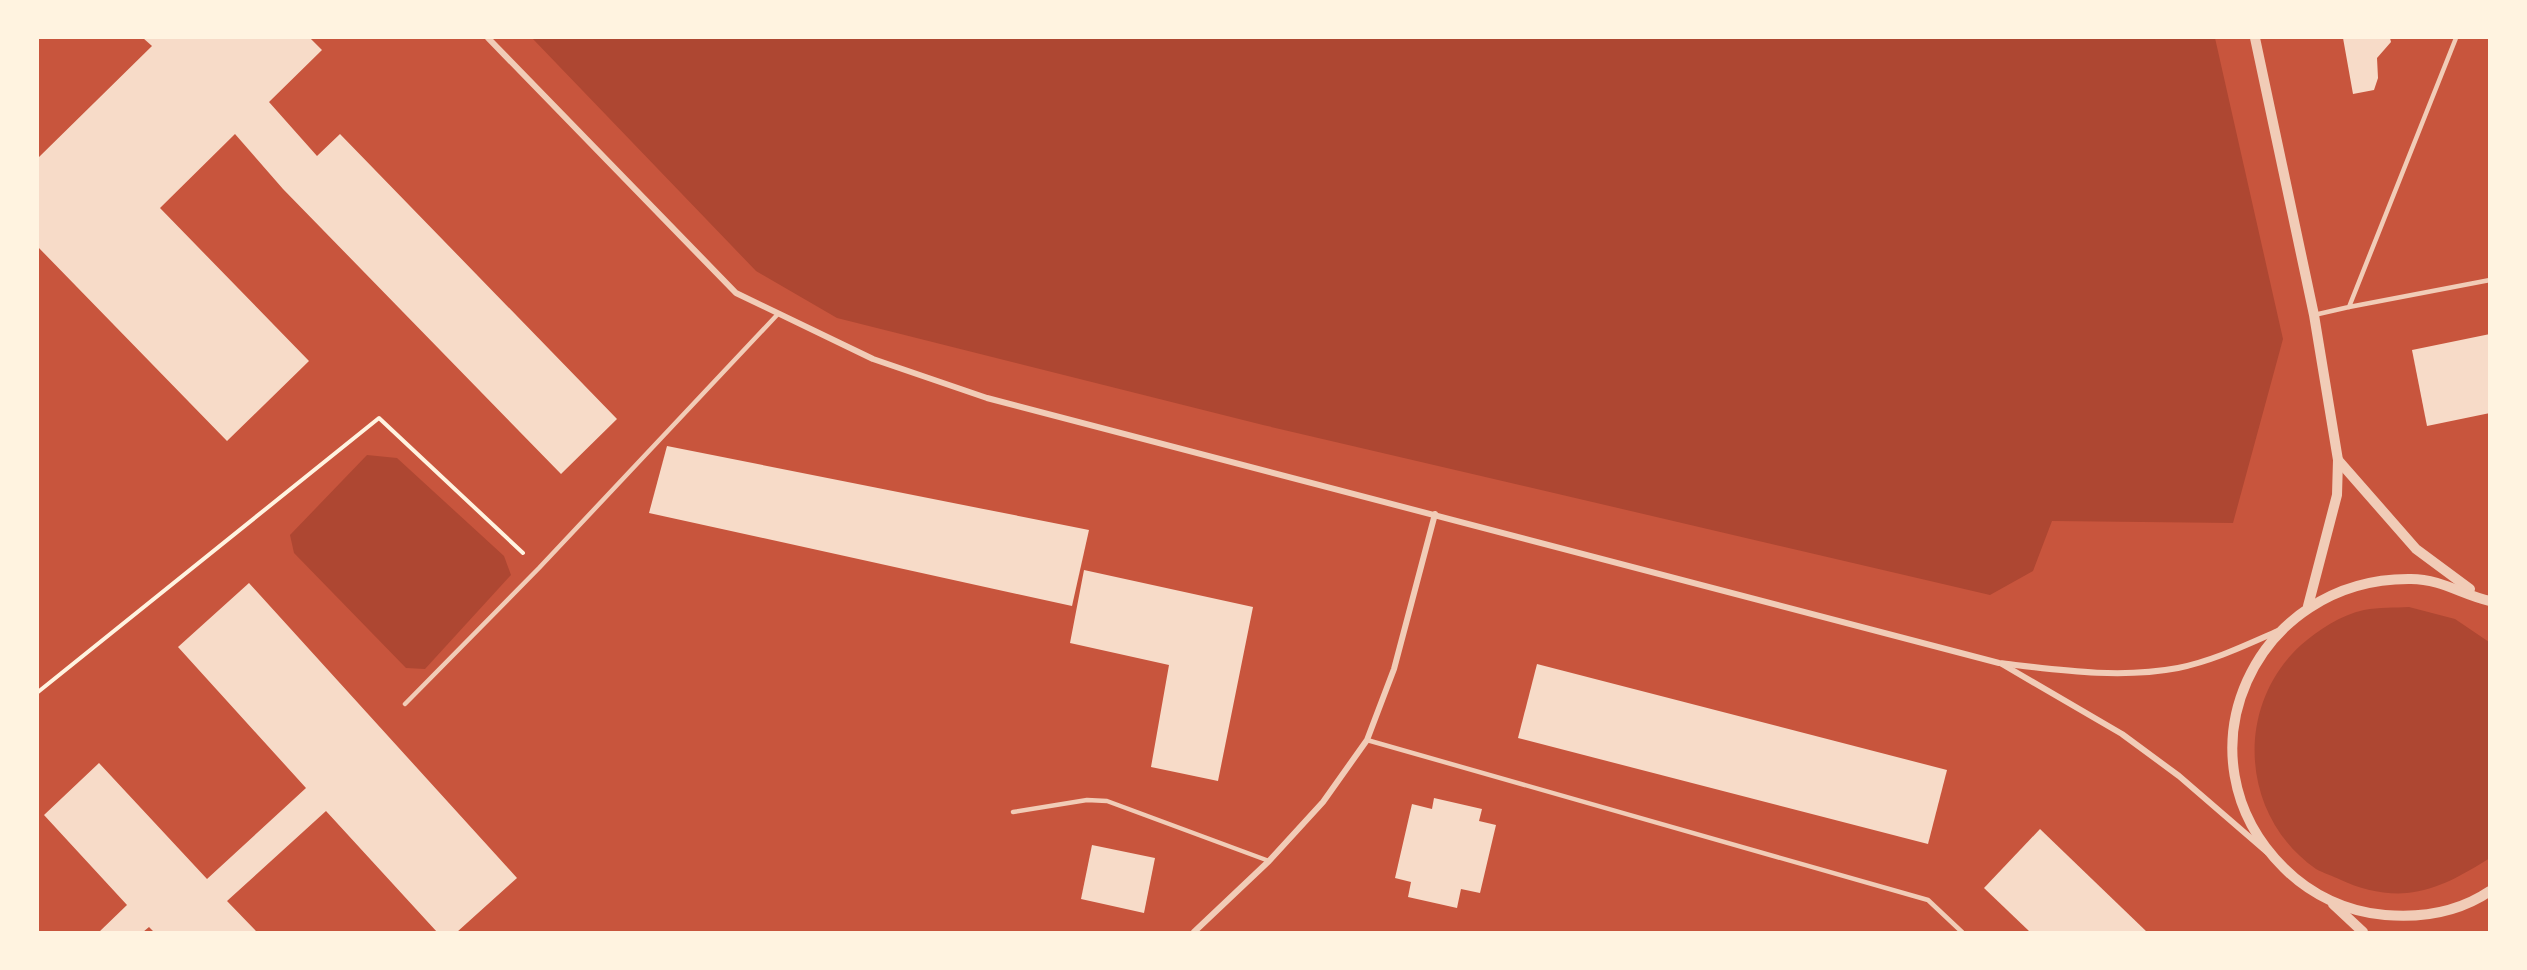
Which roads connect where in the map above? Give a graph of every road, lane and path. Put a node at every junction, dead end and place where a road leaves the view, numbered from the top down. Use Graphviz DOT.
graph roads {
  1 [pos="488,38"];
  2 [pos="2255,38"];
  3 [pos="2456,38"];
  4 [pos="2490,280"];
  5 [pos="2349,307"];
  6 [pos="777,315"];
  7 [pos="2313,315"];
  8 [pos="2338,460"];
  9 [pos="1435,514"];
  10 [pos="539,568"];
  11 [pos="2488,601"];
  12 [pos="2308,606"];
  13 [pos="2279,631"];
  14 [pos="1999,663"];
  15 [pos="38,692"];
  16 [pos="405,704"];
  17 [pos="1367,740"];
  18 [pos="1013,812"];
  19 [pos="2270,854"];
  20 [pos="1269,861"];
  21 [pos="2490,891"];
  22 [pos="2331,901"];
  23 [pos="1194,933"];
  24 [pos="1962,933"];
  25 [pos="2363,933"];
  1 -- 6 [label="street"];
  2 -- 7 [label="street"];
  3 -- 5 [label="lane"];
  4 -- 5 [label="lane"];
  5 -- 7 [label="lane"];
  6 -- 9 [label="street"];
  6 -- 10 [label="lane"];
  7 -- 8 [label="street"];
  8 -- 11 [label="street"];
  8 -- 12 [label="street"];
  9 -- 14 [label="street"];
  9 -- 17 [label="street"];
  10 -- 15 [label="path"];
  10 -- 16 [label="lane"];
  11 -- 12 [label="street"];
  12 -- 13 [label="street"];
  13 -- 14 [label="street"];
  13 -- 19 [label="street"];
  14 -- 19 [label="street"];
  17 -- 20 [label="street"];
  17 -- 24 [label="lane"];
  18 -- 20 [label="lane"];
  19 -- 22 [label="street"];
  20 -- 23 [label="street"];
  21 -- 22 [label="street"];
  22 -- 25 [label="street"];
}
